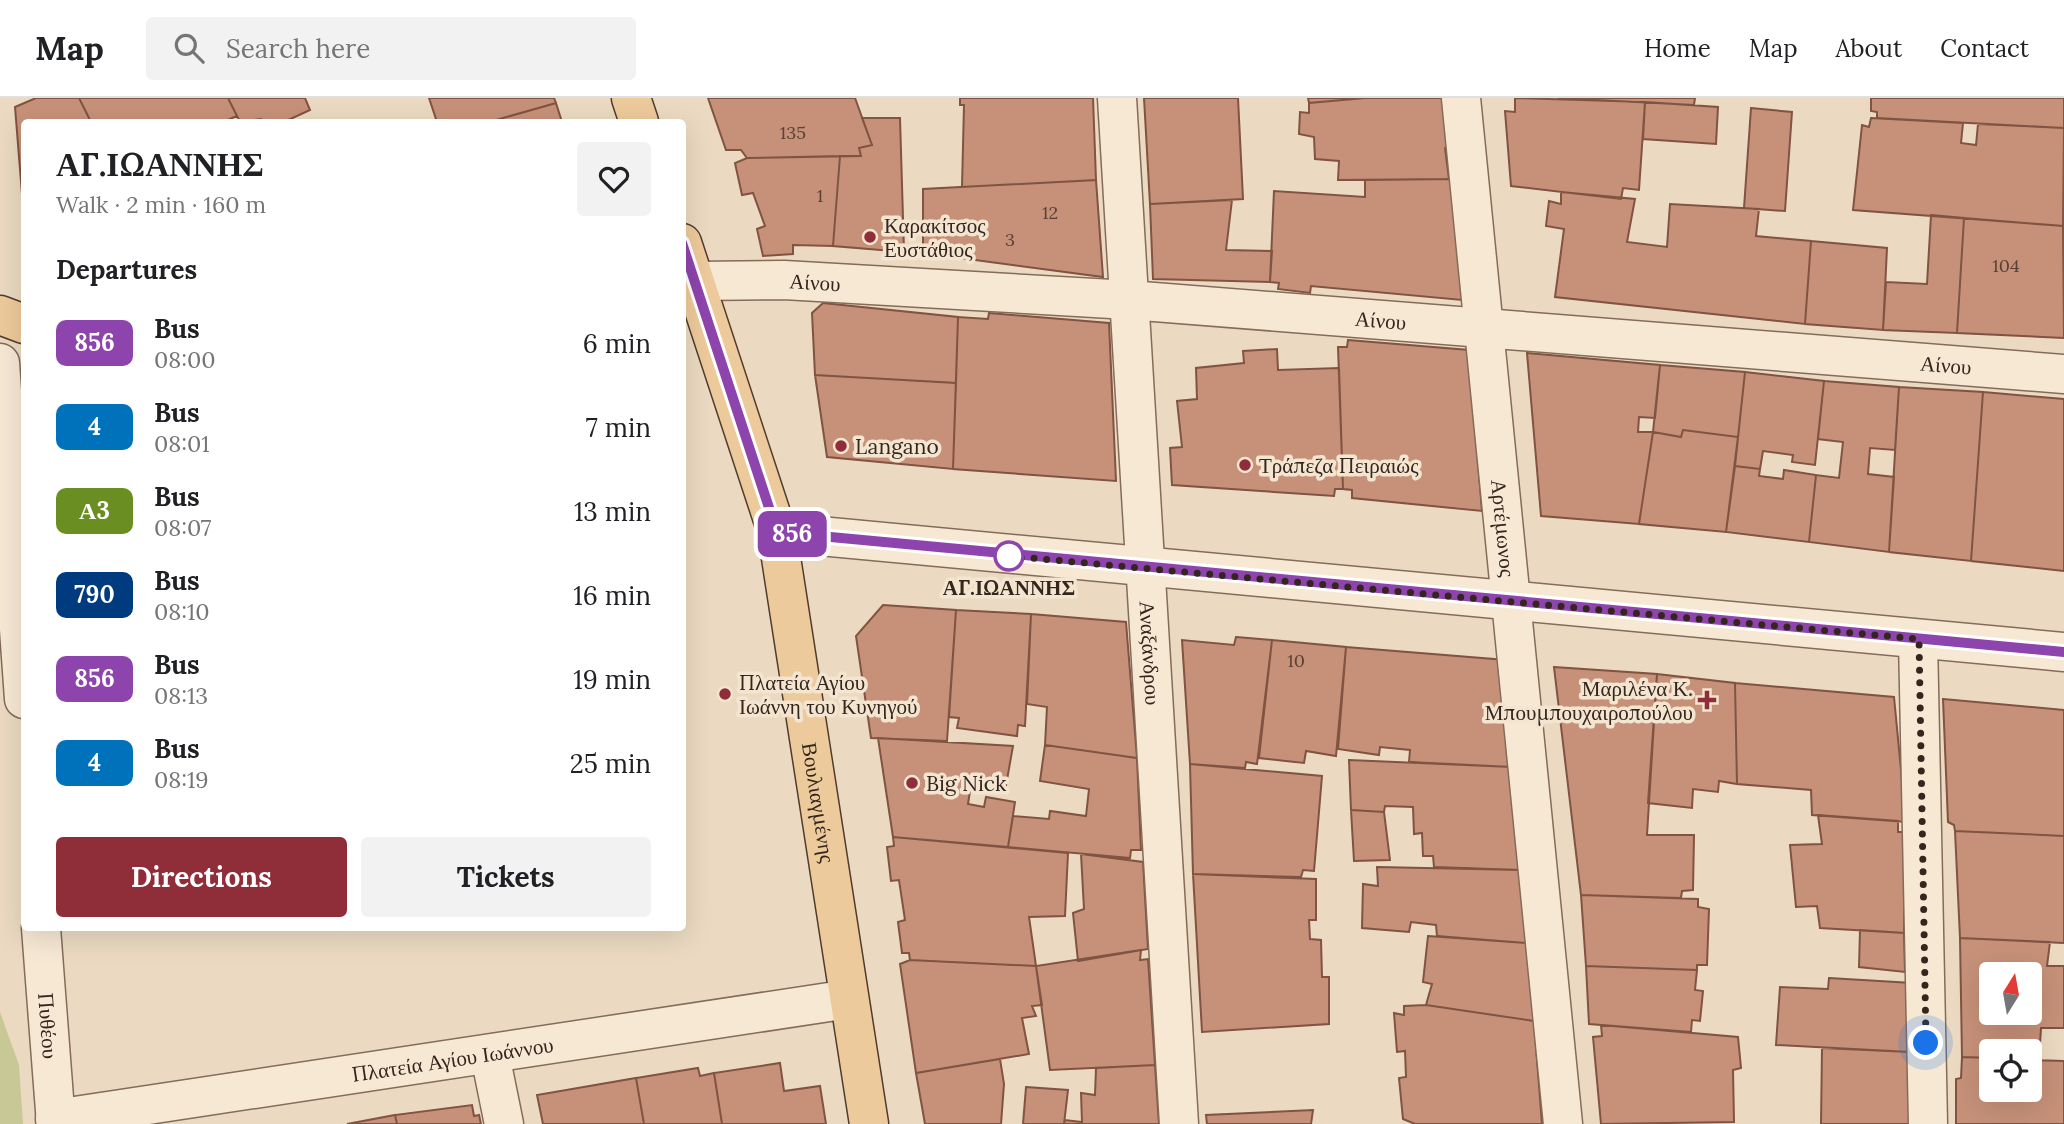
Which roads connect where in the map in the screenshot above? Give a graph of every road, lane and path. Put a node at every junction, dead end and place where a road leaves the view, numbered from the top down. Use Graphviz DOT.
graph roads {
  1 [pos="631,98"];
  2 [pos="1118,98"];
  3 [pos="1461,98"];
  4 [pos="638,119"];
  5 [pos="689,283"];
  6 [pos="1129,300"];
  7 [pos="0,316"];
  8 [pos="21,323"];
  9 [pos="1484,327"];
  10 [pos="0,363"];
  11 [pos="2064,374"];
  12 [pos="777,532"];
  13 [pos="1144,566"];
  14 [pos="1511,600"];
  15 [pos="1919,639"];
  16 [pos="2064,652"];
  17 [pos="21,657"];
  18 [pos="41,931"];
  19 [pos="849,999"];
  20 [pos="490,1055"];
  21 [pos="56,1122"];
  22 [pos="504,1124"];
  23 [pos="869,1124"];
  24 [pos="1179,1124"];
  25 [pos="1563,1124"];
  26 [pos="1928,1124"];
  1 -- 4 [label="main road"];
  2 -- 6 [label="street, Αναξάνδρου"];
  3 -- 9 [label="street, Αρτέμωνος"];
  5 -- 6 [label="street, Αίνου"];
  5 -- 12 [label="main road, Βουλιαγμένης"];
  6 -- 9 [label="street, Αίνου"];
  6 -- 13 [label="street, Αναξάνδρου"];
  7 -- 8 [label="main road"];
  9 -- 11 [label="street, Αίνου"];
  9 -- 14 [label="street, Αρτέμωνος"];
  10 -- 17 [label="street"];
  12 -- 13 [label="street"];
  12 -- 19 [label="main road, Βουλιαγμένης"];
  13 -- 14 [label="street"];
  13 -- 24 [label="street, Αναξάνδρου"];
  14 -- 15 [label="street"];
  14 -- 25 [label="street, Αρτέμωνος"];
  15 -- 16 [label="street"];
  15 -- 26 [label="street"];
  18 -- 21 [label="street, Πυθέου"];
  19 -- 20 [label="street, Πλατεία Αγίου Ιωάννου"];
  19 -- 23 [label="main road, Βουλιαγμένης"];
  20 -- 21 [label="street, Πλατεία Αγίου Ιωάννου"];
  20 -- 22 [label="street"];
}
